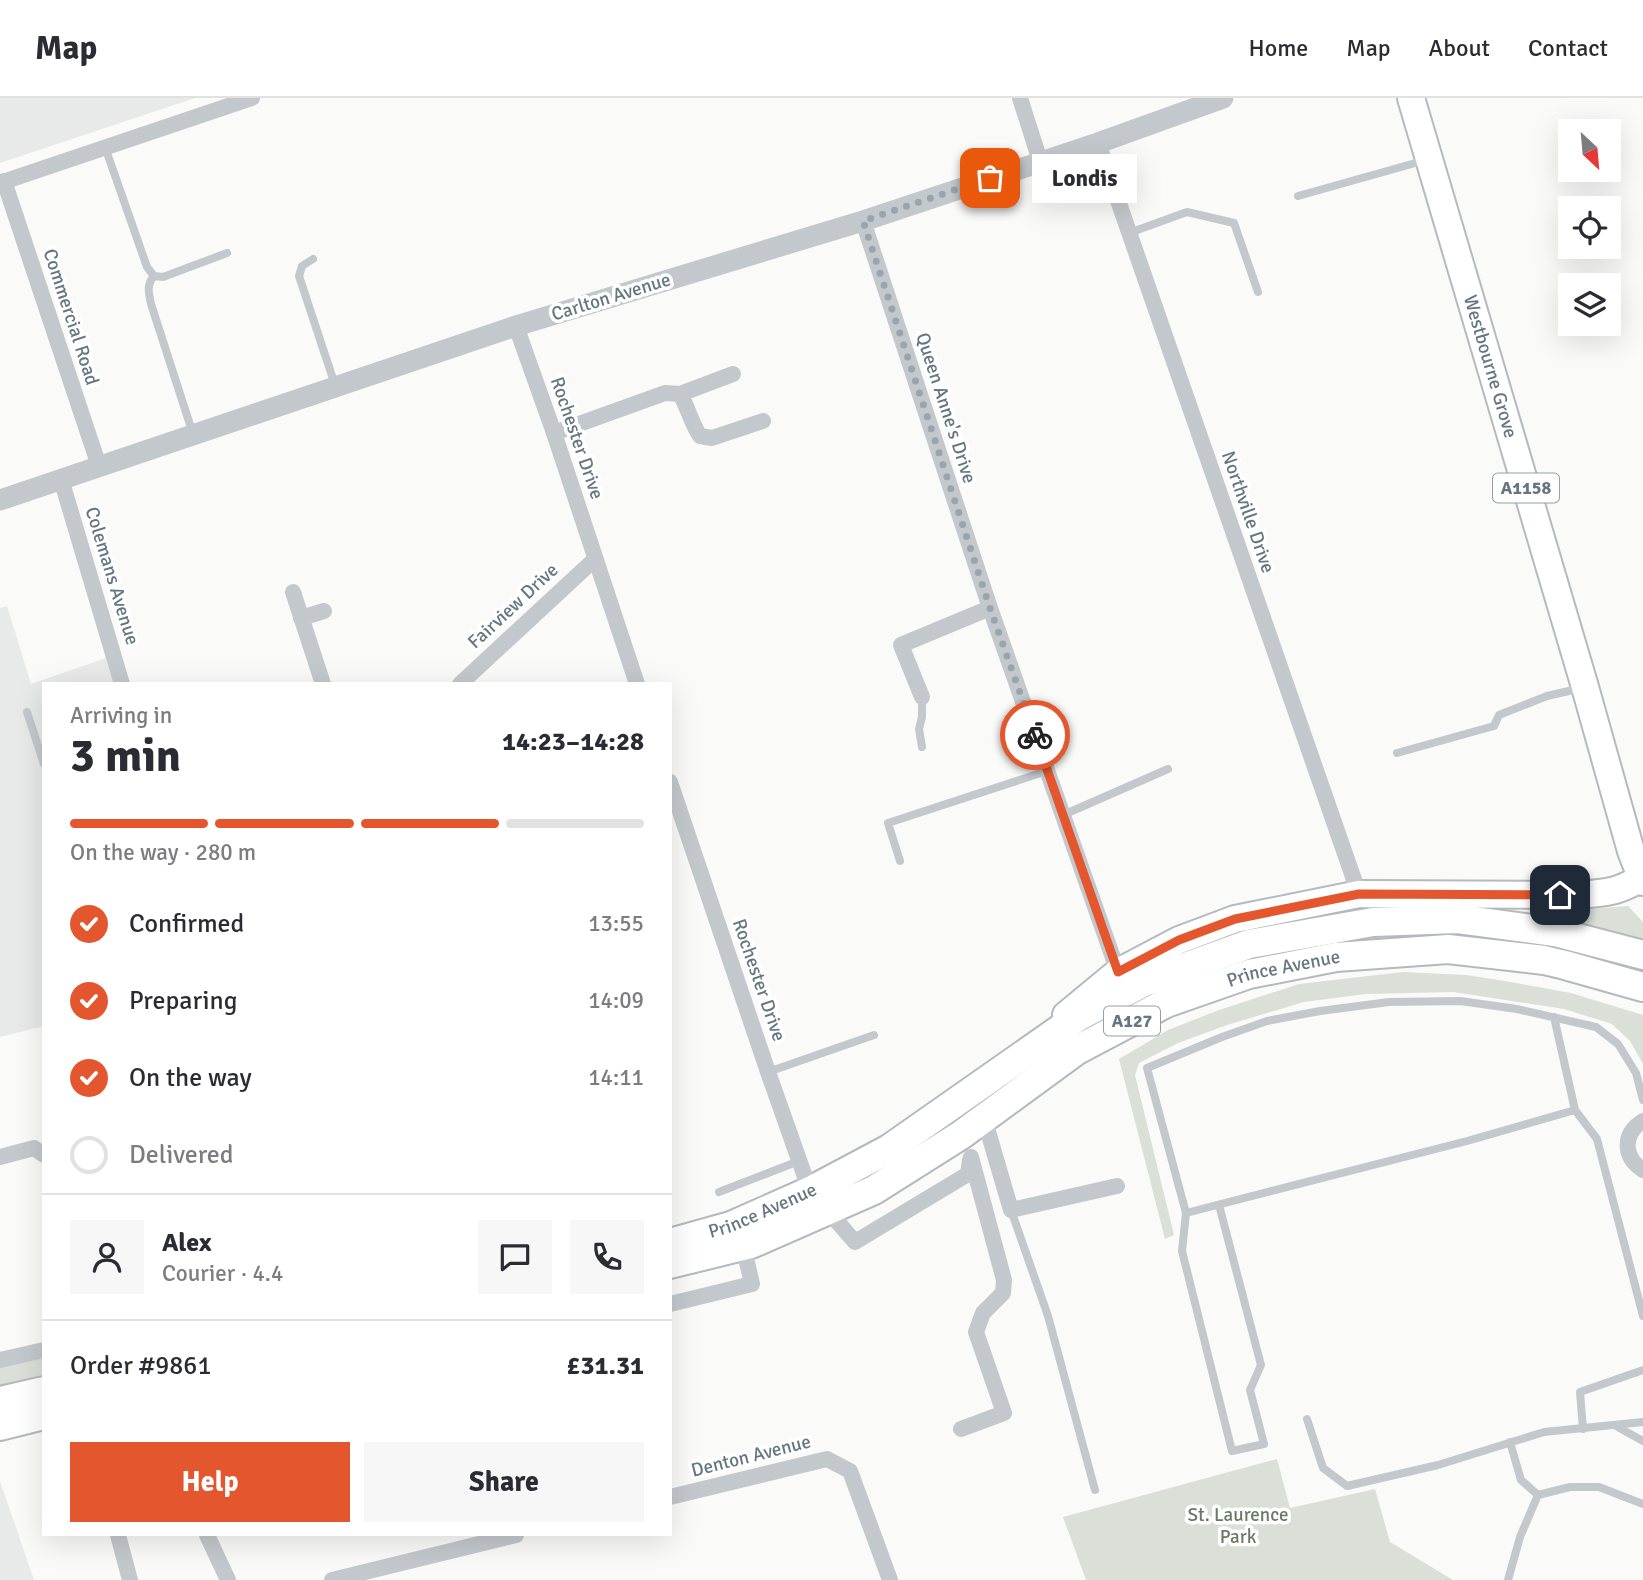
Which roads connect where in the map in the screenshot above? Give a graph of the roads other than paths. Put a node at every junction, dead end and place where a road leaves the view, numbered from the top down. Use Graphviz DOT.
graph roads {
  1 [pos="252,98"];
  2 [pos="1020,98"];
  3 [pos="1223,98"];
  4 [pos="1411,98"];
  5 [pos="1098,143"];
  6 [pos="105,147"];
  7 [pos="1429,159"];
  8 [pos="1041,161"];
  9 [pos="2,182"];
  10 [pos="1298,196"];
  11 [pos="863,221"];
  12 [pos="1129,233"];
  13 [pos="228,253"];
  14 [pos="313,259"];
  15 [pos="154,276"];
  16 [pos="1258,292"];
  17 [pos="516,326"];
  18 [pos="733,374"];
  19 [pos="335,385"];
  20 [pos="680,394"];
  21 [pos="763,421"];
  22 [pos="554,433"];
  23 [pos="193,434"];
  24 [pos="99,466"];
  25 [pos="61,479"];
  26 [pos="0,500"];
  27 [pos="595,559"];
  28 [pos="293,592"];
  29 [pos="990,608"];
  30 [pos="324,611"];
  31 [pos="301,618"];
  32 [pos="121,682"];
  33 [pos="322,682"];
  34 [pos="462,682"];
  35 [pos="637,682"];
  36 [pos="1585,687"];
  37 [pos="922,697"];
  38 [pos="27,712"];
  39 [pos="922,747"];
  40 [pos="1397,753"];
  41 [pos="42,758"];
  42 [pos="1168,769"];
  43 [pos="1047,771"];
  44 [pos="672,788"];
  45 [pos="1063,815"];
  46 [pos="900,861"];
  47 [pos="1642,880"];
  48 [pos="1359,894"];
  49 [pos="1643,954"];
  50 [pos="1118,972"];
  51 [pos="1643,987"];
  52 [pos="1554,1017"];
  53 [pos="874,1035"];
  54 [pos="768,1072"];
  55 [pos="992,1077"];
  56 [pos="1643,1100"];
  57 [pos="1576,1110"];
  58 [pos="984,1118"];
  59 [pos="1643,1121"];
  60 [pos="966,1146"];
  61 [pos="42,1154"];
  62 [pos="0,1157"];
  63 [pos="799,1161"];
  64 [pos="1643,1170"];
  65 [pos="1117,1186"];
  66 [pos="719,1192"];
  67 [pos="819,1201"];
  68 [pos="1219,1205"];
  69 [pos="1011,1210"];
  70 [pos="1186,1213"];
  71 [pos="672,1243"];
  72 [pos="743,1245"];
  73 [pos="672,1263"];
  74 [pos="672,1304"];
  75 [pos="1643,1316"];
  76 [pos="42,1350"];
  77 [pos="0,1360"];
  78 [pos="1643,1370"];
  79 [pos="42,1391"];
  80 [pos="0,1401"];
  81 [pos="42,1416"];
  82 [pos="1307,1419"];
  83 [pos="1643,1422"];
  84 [pos="0,1426"];
  85 [pos="1616,1426"];
  86 [pos="961,1429"];
  87 [pos="1583,1429"];
  88 [pos="1643,1441"];
  89 [pos="1510,1442"];
  90 [pos="1095,1490"];
  91 [pos="1538,1495"];
  92 [pos="672,1497"];
  93 [pos="1643,1504"];
  94 [pos="118,1536"];
  95 [pos="207,1536"];
  96 [pos="512,1536"];
  97 [pos="364,1576"];
  98 [pos="130,1580"];
  99 [pos="228,1580"];
  100 [pos="332,1580"];
  101 [pos="890,1580"];
  102 [pos="1508,1580"];
  1 -- 6 [label="street"];
  2 -- 8 [label="street"];
  3 -- 5 [label="street, Carlton Avenue"];
  4 -- 7 [label="main road, Westbourne Grove / A1158"];
  5 -- 8 [label="street, Carlton Avenue"];
  5 -- 12 [label="street, Northville Drive"];
  6 -- 9 [label="street"];
  6 -- 15 [label="lane"];
  7 -- 10 [label="lane"];
  7 -- 36 [label="main road, Westbourne Grove / A1158"];
  8 -- 11 [label="street, Carlton Avenue"];
  9 -- 24 [label="street, Commercial Road"];
  11 -- 17 [label="street, Carlton Avenue"];
  11 -- 29 [label="street, Queen Anne's Drive"];
  12 -- 16 [label="lane"];
  12 -- 48 [label="street, Northville Drive"];
  13 -- 15 [label="lane"];
  14 -- 19 [label="lane"];
  15 -- 23 [label="lane"];
  17 -- 19 [label="street, Carlton Avenue"];
  17 -- 22 [label="street, Rochester Drive"];
  18 -- 20 [label="street"];
  19 -- 23 [label="street, Carlton Avenue"];
  20 -- 21 [label="street"];
  20 -- 22 [label="street"];
  22 -- 27 [label="street, Rochester Drive"];
  23 -- 24 [label="street, Carlton Avenue"];
  24 -- 25 [label="street, Carlton Avenue"];
  25 -- 26 [label="street, Carlton Avenue"];
  25 -- 32 [label="street, Colemans Avenue"];
  27 -- 34 [label="street, Fairview Drive"];
  27 -- 35 [label="street, Rochester Drive"];
  28 -- 31 [label="street"];
  29 -- 37 [label="street"];
  29 -- 43 [label="street, Queen Anne's Drive"];
  30 -- 31 [label="street"];
  31 -- 33 [label="street"];
  36 -- 40 [label="lane"];
  36 -- 47 [label="main road, Westbourne Grove / A1158"];
  37 -- 39 [label="lane"];
  38 -- 41 [label="lane"];
  42 -- 45 [label="lane"];
  43 -- 45 [label="street, Queen Anne's Drive"];
  43 -- 46 [label="lane"];
  44 -- 54 [label="street, Rochester Drive"];
  45 -- 50 [label="street, Queen Anne's Drive"];
  47 -- 48 [label="main road, Prince Avenue / A1158"];
  48 -- 50 [label="main road, Prince Avenue / A1158"];
  49 -- 55 [label="highway, Prince Avenue / A127"];
  50 -- 55 [label="main road, Prince Avenue / A1158"];
  51 -- 58 [label="highway, Prince Avenue / A127"];
  52 -- 56 [label="lane"];
  52 -- 57 [label="lane"];
  52 -- 70 [label="lane"];
  53 -- 54 [label="lane"];
  54 -- 63 [label="street, Rochester Drive"];
  55 -- 67 [label="highway, Prince Avenue / A127"];
  57 -- 68 [label="lane"];
  57 -- 75 [label="lane"];
  58 -- 60 [label="highway, Prince Avenue / A127"];
  58 -- 69 [label="street"];
  59 -- 64 [label="street"];
  60 -- 67 [label="highway, Prince Avenue / A127"];
  60 -- 67 [label="street, Prince Avenue"];
  60 -- 86 [label="street"];
  61 -- 62 [label="street"];
  63 -- 66 [label="lane"];
  63 -- 67 [label="street, Rochester Drive"];
  65 -- 69 [label="street"];
  67 -- 71 [label="highway, Prince Avenue / A127"];
  67 -- 72 [label="highway, Prince Avenue / A127"];
  68 -- 70 [label="lane"];
  68 -- 70 [label="lane"];
  69 -- 90 [label="lane"];
  72 -- 73 [label="highway, Prince Avenue / A127"];
  72 -- 74 [label="street, Prince Avenue"];
  76 -- 77 [label="street"];
  78 -- 87 [label="lane"];
  79 -- 80 [label="highway"];
  81 -- 84 [label="highway"];
  82 -- 89 [label="lane"];
  83 -- 85 [label="lane"];
  85 -- 87 [label="lane"];
  85 -- 88 [label="lane"];
  87 -- 89 [label="lane"];
  89 -- 91 [label="lane"];
  91 -- 93 [label="lane"];
  91 -- 102 [label="lane"];
  92 -- 101 [label="street, Denton Avenue"];
  94 -- 98 [label="street"];
  95 -- 99 [label="street"];
  96 -- 97 [label="street"];
  97 -- 100 [label="street"];
}
